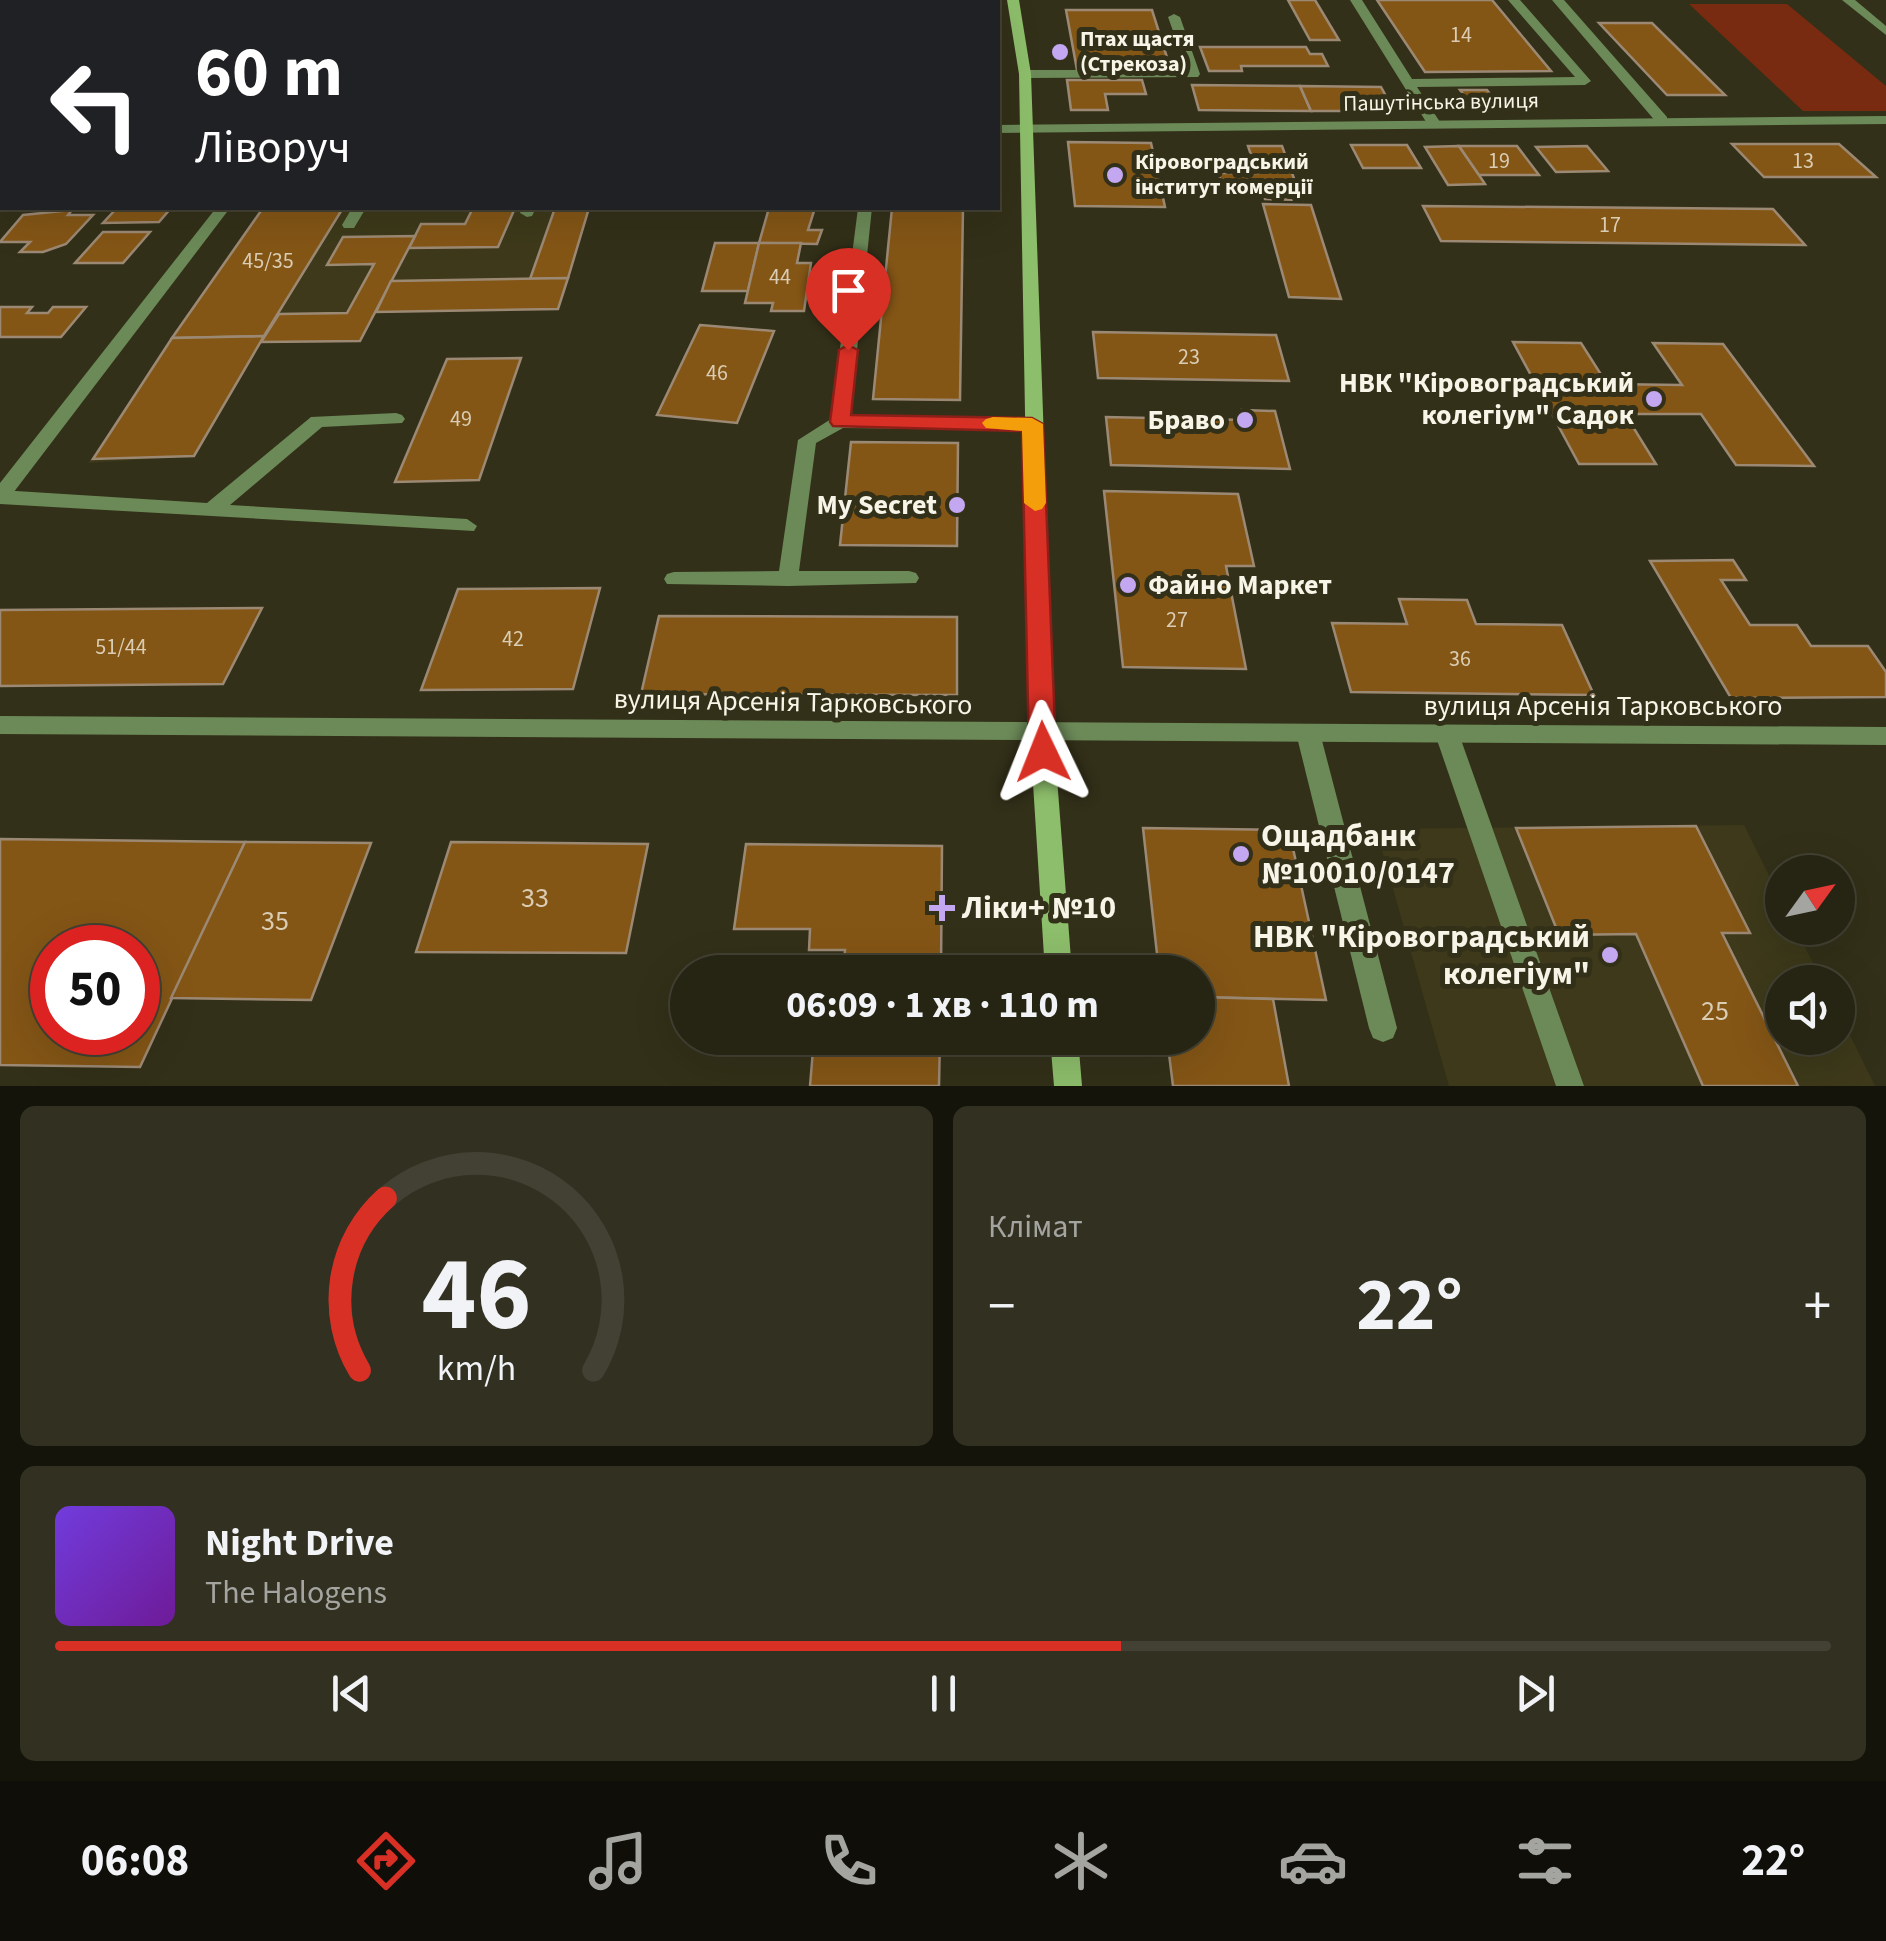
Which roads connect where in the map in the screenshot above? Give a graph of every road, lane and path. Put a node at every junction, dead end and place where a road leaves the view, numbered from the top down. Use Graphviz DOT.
graph roads {
  1 [pos="1013,0"];
  2 [pos="1356,0"];
  3 [pos="1514,0"];
  4 [pos="1558,0"];
  5 [pos="1848,0"];
  6 [pos="1174,17"];
  7 [pos="1886,32"];
  8 [pos="1025,74"];
  9 [pos="1409,83"];
  10 [pos="1662,120"];
  11 [pos="1886,120"];
  12 [pos="1433,122"];
  13 [pos="1027,128"];
  14 [pos="1000,129"];
  15 [pos="221,210"];
  16 [pos="358,210"];
  17 [pos="866,210"];
  18 [pos="348,224"];
  19 [pos="396,419"];
  20 [pos="840,422"];
  21 [pos="1032,424"];
  22 [pos="0,497"];
  23 [pos="210,510"];
  24 [pos="467,526"];
  25 [pos="909,578"];
  26 [pos="674,579"];
  27 [pos="788,579"];
  28 [pos="0,724"];
  29 [pos="1308,733"];
  30 [pos="1042,734"];
  31 [pos="1886,736"];
  32 [pos="1448,737"];
  33 [pos="1058,955"];
  34 [pos="1383,1028"];
  35 [pos="1065,1055"];
  36 [pos="1068,1086"];
  37 [pos="1570,1086"];
  1 -- 8 [label="main road"];
  2 -- 9 [label="street"];
  3 -- 9 [label="street"];
  4 -- 10 [label="street"];
  5 -- 7 [label="street"];
  6 -- 8 [label="street"];
  8 -- 13 [label="main road"];
  9 -- 12 [label="street"];
  10 -- 11 [label="street, Пашутінська вулиця"];
  10 -- 12 [label="street, Пашутінська вулиця"];
  12 -- 13 [label="street, Пашутінська вулиця"];
  13 -- 14 [label="street, Пашутінська вулиця"];
  13 -- 21 [label="main road"];
  15 -- 22 [label="street"];
  16 -- 18 [label="street"];
  17 -- 20 [label="street"];
  19 -- 23 [label="street"];
  20 -- 21 [label="street"];
  20 -- 27 [label="street"];
  21 -- 30 [label="main road"];
  22 -- 23 [label="street"];
  23 -- 24 [label="street"];
  25 -- 27 [label="street"];
  26 -- 27 [label="street"];
  28 -- 30 [label="street, вулиця Арсенія Тарковського"];
  29 -- 30 [label="street, вулиця Арсенія Тарковського"];
  29 -- 32 [label="street, вулиця Арсенія Тарковського"];
  29 -- 34 [label="street"];
  30 -- 33 [label="main road"];
  31 -- 32 [label="street, вулиця Арсенія Тарковського"];
  32 -- 37 [label="street"];
  35 -- 36 [label="main road"];
}
